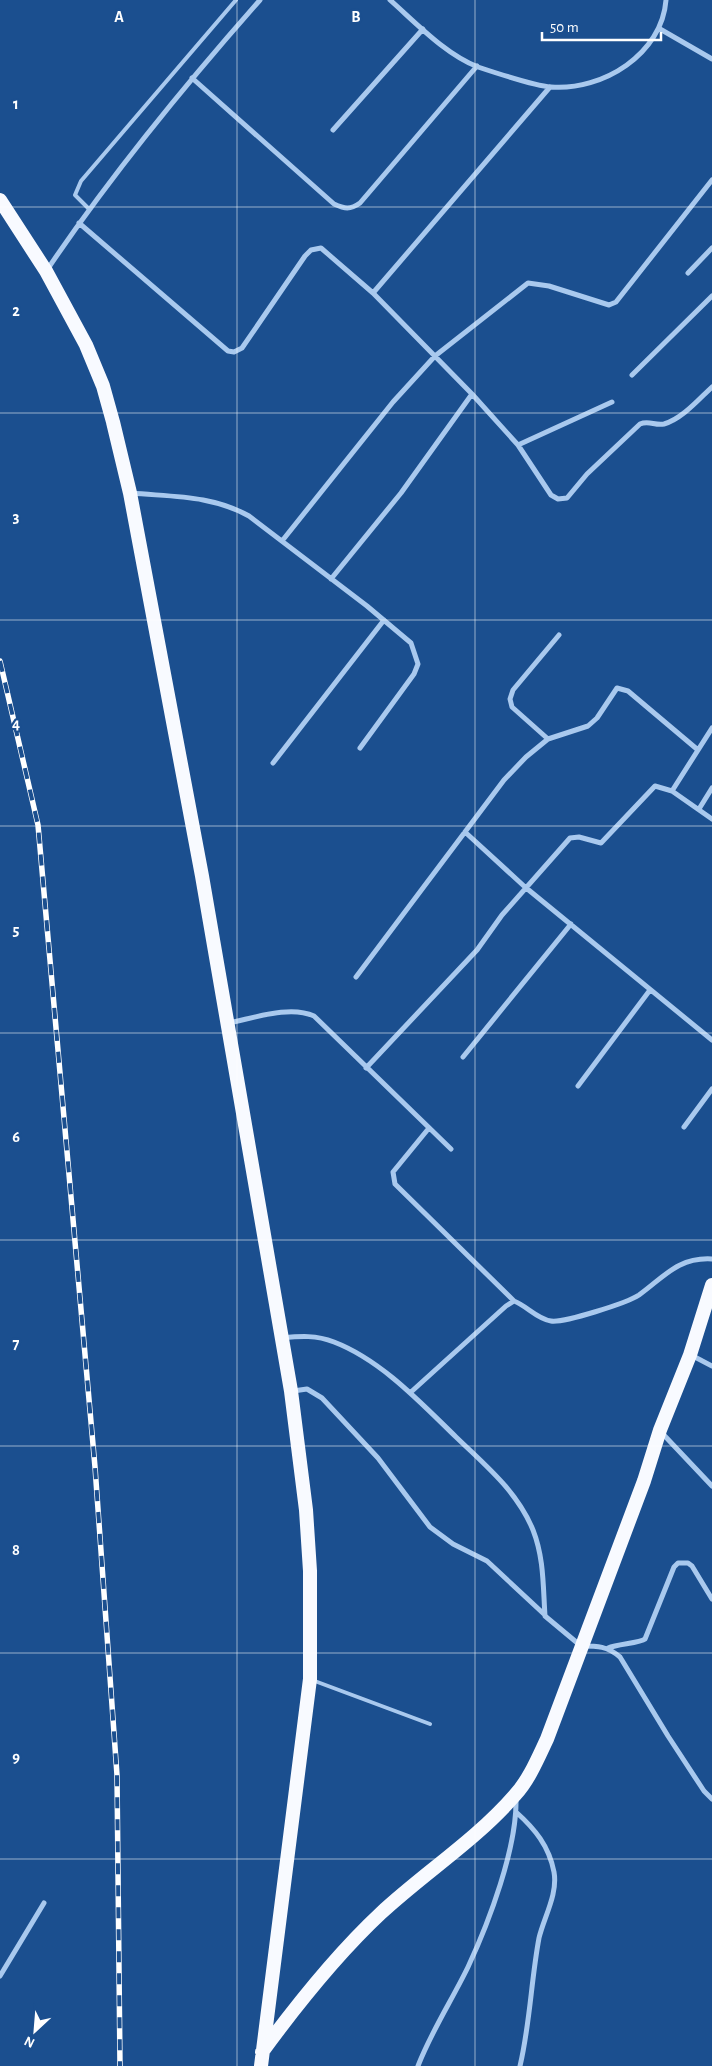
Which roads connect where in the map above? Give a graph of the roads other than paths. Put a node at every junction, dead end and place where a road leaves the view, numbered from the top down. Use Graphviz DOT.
graph roads {
  1 [pos="236,0"];
  2 [pos="260,0"];
  3 [pos="390,0"];
  4 [pos="666,0"];
  5 [pos="660,29"];
  6 [pos="423,30"];
  7 [pos="712,59"];
  8 [pos="477,66"];
  9 [pos="192,78"];
  10 [pos="550,87"];
  11 [pos="333,130"];
  12 [pos="712,180"];
  13 [pos="0,200"];
  14 [pos="89,209"];
  15 [pos="78,224"];
  16 [pos="712,248"];
  17 [pos="46,271"];
  18 [pos="688,274"];
  19 [pos="373,293"];
  20 [pos="712,296"];
  21 [pos="435,356"];
  22 [pos="632,375"];
  23 [pos="712,386"];
  24 [pos="472,394"];
  25 [pos="612,402"];
  26 [pos="518,445"];
  27 [pos="130,493"];
  28 [pos="282,541"];
  29 [pos="331,579"];
  30 [pos="384,620"];
  31 [pos="559,635"];
  32 [pos="712,728"];
  33 [pos="548,739"];
  34 [pos="360,748"];
  35 [pos="698,750"];
  36 [pos="273,763"];
  37 [pos="712,788"];
  38 [pos="672,791"];
  39 [pos="699,809"];
  40 [pos="712,819"];
  41 [pos="464,832"];
  42 [pos="525,887"];
  43 [pos="571,924"];
  44 [pos="356,976"];
  45 [pos="650,990"];
  46 [pos="228,1023"];
  47 [pos="712,1040"];
  48 [pos="463,1057"];
  49 [pos="366,1068"];
  50 [pos="578,1086"];
  51 [pos="712,1089"];
  52 [pos="684,1127"];
  53 [pos="428,1128"];
  54 [pos="451,1149"];
  55 [pos="712,1259"];
  56 [pos="712,1285"];
  57 [pos="514,1301"];
  58 [pos="282,1338"];
  59 [pos="690,1355"];
  60 [pos="712,1366"];
  61 [pos="291,1391"];
  62 [pos="411,1392"];
  63 [pos="660,1430"];
  64 [pos="712,1486"];
  65 [pos="712,1599"];
  66 [pos="545,1616"];
  67 [pos="581,1646"];
  68 [pos="608,1648"];
  69 [pos="310,1679"];
  70 [pos="430,1724"];
  71 [pos="516,1795"];
  72 [pos="712,1799"];
  73 [pos="516,1812"];
  74 [pos="44,1902"];
  75 [pos="0,1976"];
  76 [pos="261,2059"];
  77 [pos="418,2066"];
  78 [pos="520,2066"];
  1 -- 14 [label="lane"];
  2 -- 9 [label="street"];
  3 -- 6 [label="street"];
  4 -- 5 [label="street"];
  5 -- 7 [label="street"];
  5 -- 10 [label="street"];
  6 -- 8 [label="street"];
  6 -- 11 [label="street"];
  8 -- 9 [label="street"];
  8 -- 10 [label="street"];
  9 -- 14 [label="street"];
  10 -- 19 [label="street"];
  12 -- 21 [label="street"];
  13 -- 17 [label="highway"];
  14 -- 15 [label="street"];
  15 -- 17 [label="street"];
  15 -- 19 [label="street"];
  16 -- 18 [label="street"];
  17 -- 27 [label="highway"];
  19 -- 21 [label="street"];
  20 -- 22 [label="street"];
  21 -- 24 [label="street"];
  21 -- 28 [label="street"];
  23 -- 26 [label="street"];
  24 -- 26 [label="street"];
  24 -- 29 [label="street"];
  25 -- 26 [label="street"];
  27 -- 28 [label="street"];
  27 -- 46 [label="highway"];
  28 -- 29 [label="street"];
  29 -- 30 [label="street"];
  30 -- 34 [label="street"];
  30 -- 36 [label="street"];
  31 -- 33 [label="street"];
  32 -- 35 [label="street"];
  33 -- 35 [label="street"];
  33 -- 41 [label="street"];
  35 -- 38 [label="street"];
  37 -- 39 [label="street"];
  38 -- 39 [label="street"];
  38 -- 42 [label="street"];
  39 -- 40 [label="street"];
  41 -- 42 [label="street"];
  41 -- 44 [label="street"];
  42 -- 43 [label="street"];
  42 -- 49 [label="street"];
  43 -- 45 [label="street"];
  43 -- 48 [label="street"];
  45 -- 47 [label="street"];
  45 -- 50 [label="street"];
  46 -- 49 [label="street"];
  46 -- 58 [label="highway"];
  49 -- 53 [label="street"];
  51 -- 52 [label="street"];
  53 -- 54 [label="street"];
  53 -- 57 [label="street"];
  55 -- 57 [label="street"];
  56 -- 59 [label="highway"];
  57 -- 62 [label="street"];
  58 -- 61 [label="highway"];
  58 -- 62 [label="street"];
  59 -- 60 [label="street"];
  59 -- 63 [label="highway"];
  61 -- 66 [label="street"];
  61 -- 69 [label="highway"];
  62 -- 66 [label="street"];
  63 -- 64 [label="street"];
  63 -- 67 [label="highway"];
  65 -- 68 [label="street"];
  66 -- 67 [label="street"];
  67 -- 68 [label="street"];
  67 -- 71 [label="highway"];
  68 -- 72 [label="street"];
  69 -- 70 [label="lane"];
  69 -- 76 [label="highway"];
  71 -- 73 [label="street"];
  71 -- 76 [label="highway"];
  73 -- 77 [label="street"];
  73 -- 78 [label="street"];
  74 -- 75 [label="street"];
}
